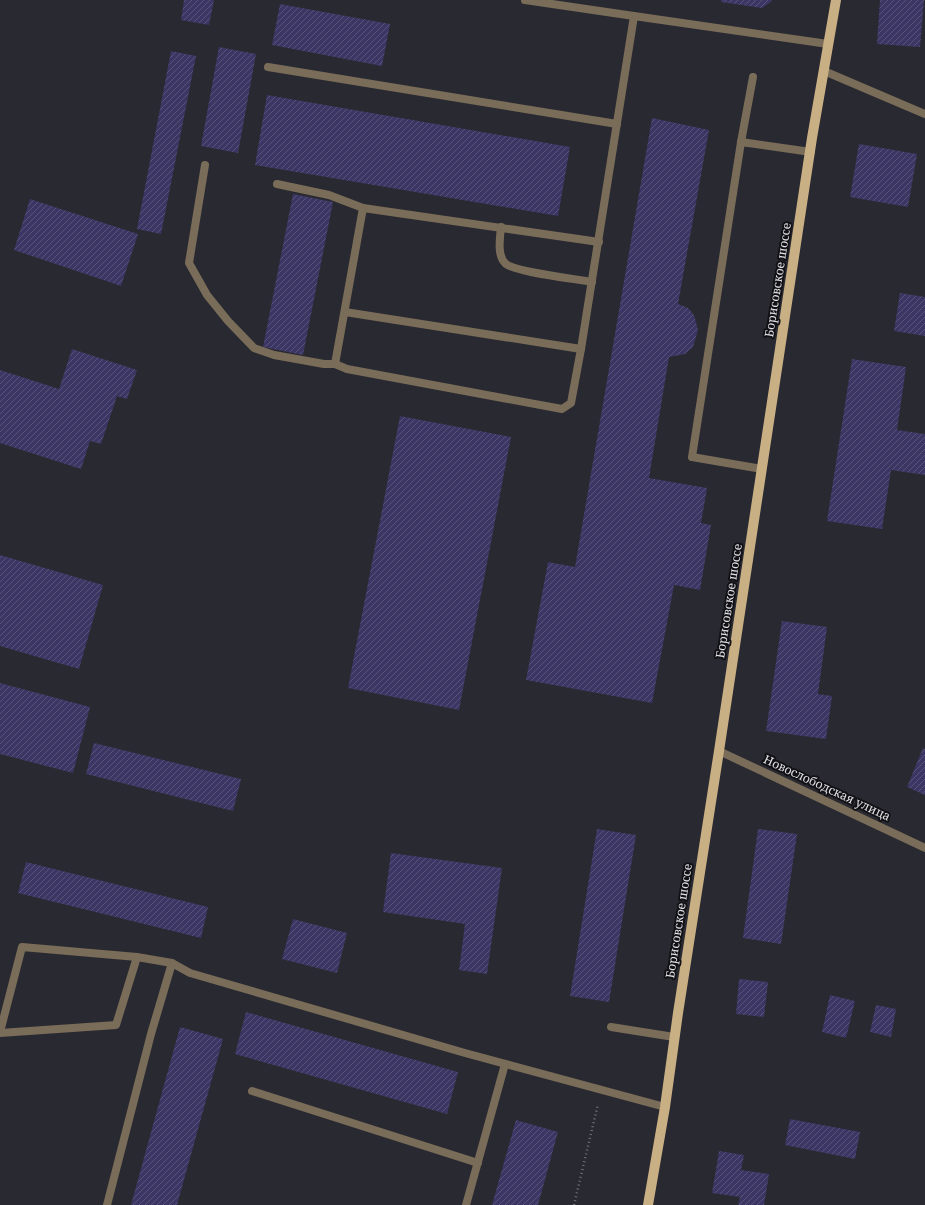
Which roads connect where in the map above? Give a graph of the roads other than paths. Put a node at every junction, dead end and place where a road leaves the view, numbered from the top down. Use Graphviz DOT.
graph roads {
  1 [pos="525,0"];
  2 [pos="836,0"];
  3 [pos="634,16"];
  4 [pos="828,44"];
  5 [pos="268,67"];
  6 [pos="824,71"];
  7 [pos="753,77"];
  8 [pos="925,114"];
  9 [pos="617,124"];
  10 [pos="740,142"];
  11 [pos="811,152"];
  12 [pos="205,165"];
  13 [pos="277,184"];
  14 [pos="363,208"];
  15 [pos="500,227"];
  16 [pos="599,242"];
  17 [pos="592,282"];
  18 [pos="345,312"];
  19 [pos="581,349"];
  20 [pos="335,364"];
  21 [pos="762,469"];
  22 [pos="719,751"];
  23 [pos="925,848"];
  24 [pos="138,957"];
  25 [pos="172,963"];
  26 [pos="611,1027"];
  27 [pos="0,1032"];
  28 [pos="674,1037"];
  29 [pos="505,1064"];
  30 [pos="252,1092"];
  31 [pos="665,1107"];
  32 [pos="478,1163"];
  33 [pos="107,1205"];
  34 [pos="466,1205"];
  35 [pos="648,1205"];
  1 -- 3 [label="street"];
  2 -- 4 [label="main road, Борисовское шоссе"];
  3 -- 4 [label="street"];
  3 -- 9 [label="street"];
  4 -- 6 [label="main road, Борисовское шоссе"];
  5 -- 9 [label="street"];
  6 -- 8 [label="street"];
  6 -- 11 [label="main road, Борисовское шоссе"];
  7 -- 10 [label="street"];
  9 -- 16 [label="street"];
  10 -- 11 [label="street"];
  10 -- 21 [label="street"];
  11 -- 21 [label="main road, Борисовское шоссе"];
  12 -- 20 [label="street"];
  13 -- 14 [label="street"];
  14 -- 15 [label="street"];
  14 -- 18 [label="street"];
  15 -- 16 [label="street"];
  15 -- 17 [label="street"];
  16 -- 17 [label="street"];
  17 -- 19 [label="street"];
  18 -- 19 [label="street"];
  18 -- 20 [label="street"];
  19 -- 20 [label="street"];
  21 -- 22 [label="main road, Борисовское шоссе"];
  22 -- 23 [label="street, Новослободская улица"];
  22 -- 28 [label="main road, Борисовское шоссе"];
  24 -- 25 [label="street"];
  24 -- 27 [label="street"];
  24 -- 27 [label="street"];
  25 -- 29 [label="street"];
  25 -- 33 [label="street"];
  26 -- 28 [label="street"];
  28 -- 31 [label="main road, Борисовское шоссе"];
  29 -- 31 [label="street"];
  29 -- 32 [label="street"];
  30 -- 32 [label="street"];
  31 -- 35 [label="main road, Борисовское шоссе"];
  32 -- 34 [label="street"];
}
